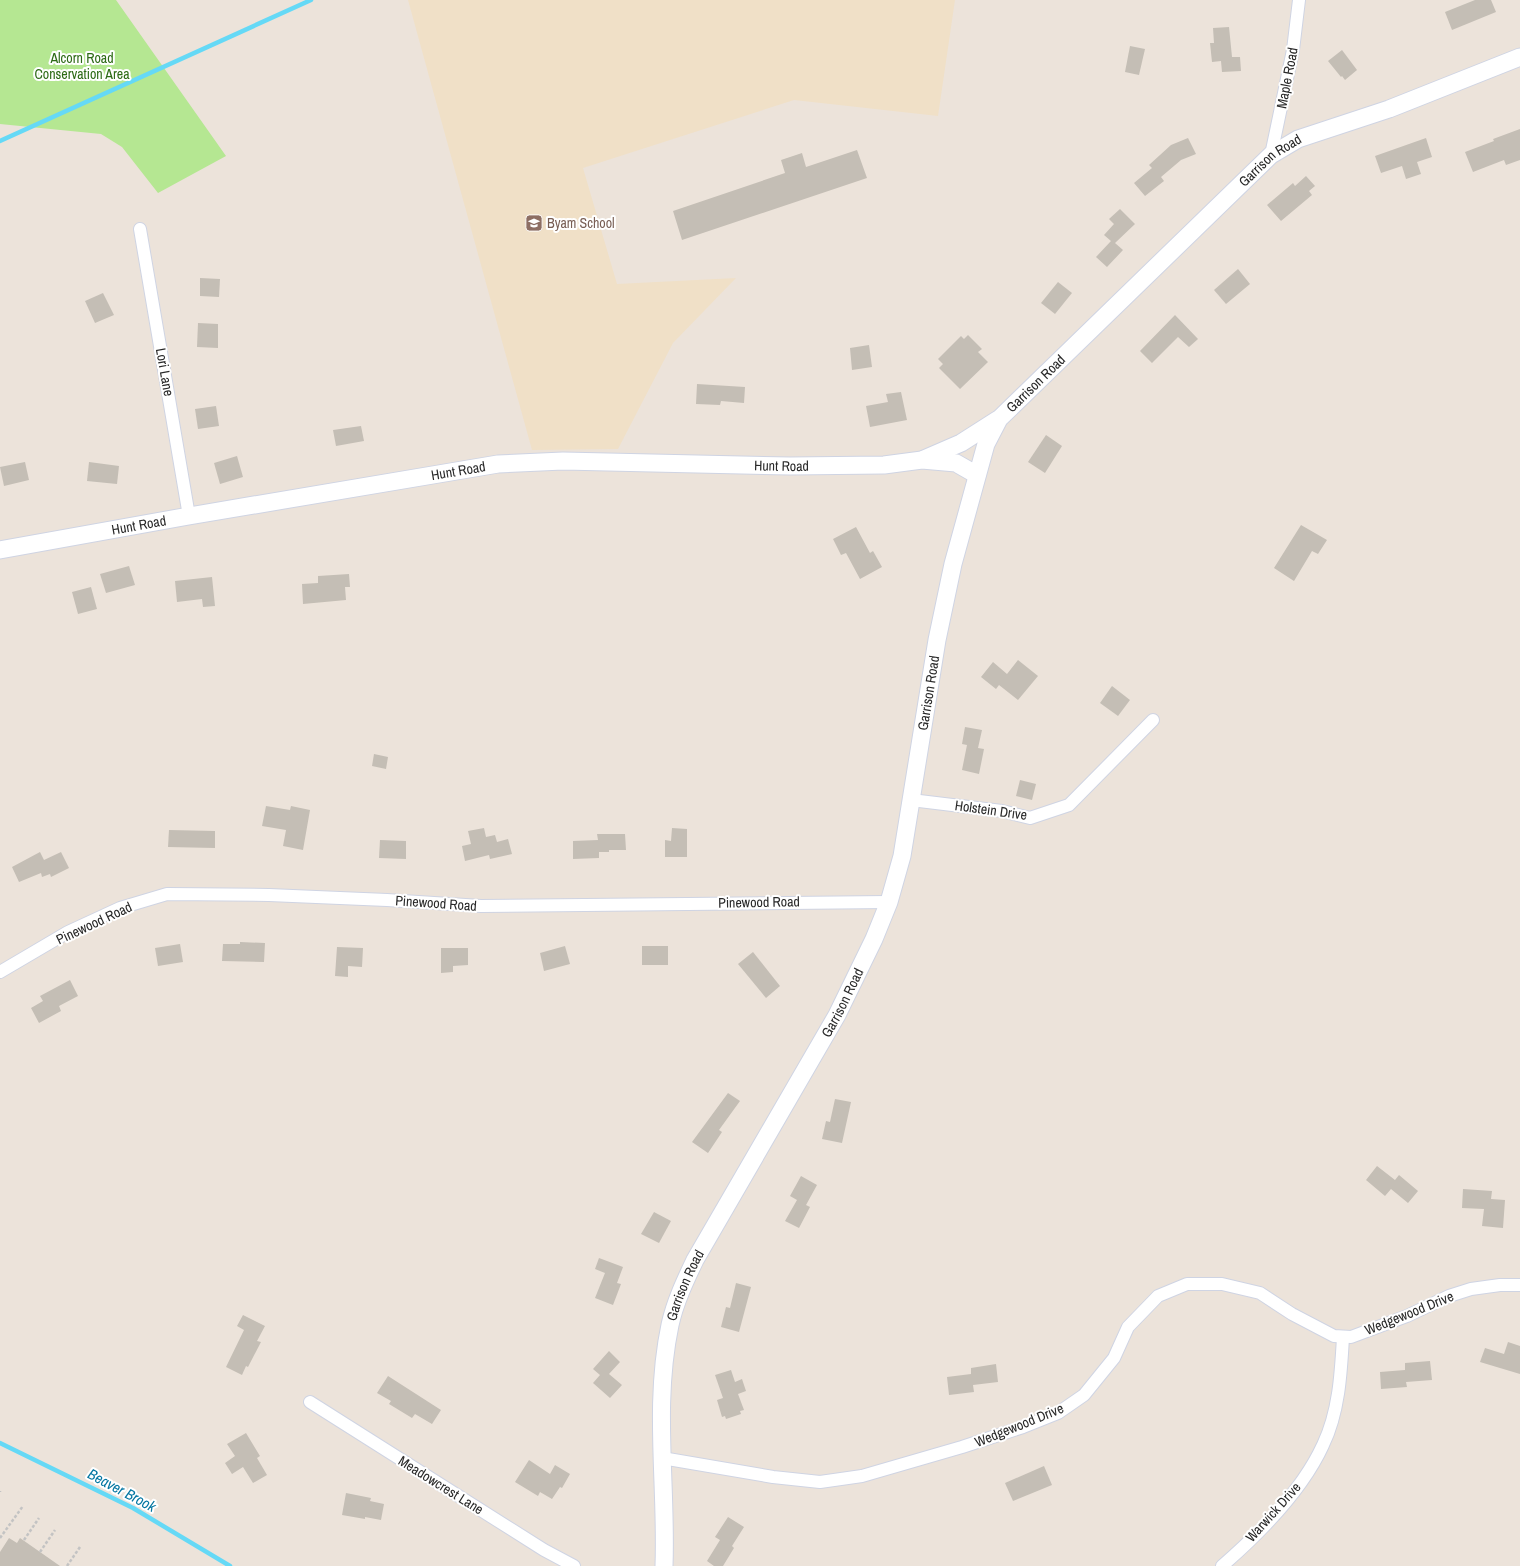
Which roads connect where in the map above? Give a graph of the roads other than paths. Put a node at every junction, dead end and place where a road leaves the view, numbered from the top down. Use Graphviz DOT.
graph roads {
  1 [pos="1299,0"];
  2 [pos="1520,57"];
  3 [pos="1271,155"];
  4 [pos="140,228"];
  5 [pos="999,419"];
  6 [pos="922,460"];
  7 [pos="977,475"];
  8 [pos="189,516"];
  9 [pos="0,550"];
  10 [pos="1154,720"];
  11 [pos="911,800"];
  12 [pos="889,902"];
  13 [pos="0,972"];
  14 [pos="1520,1285"];
  15 [pos="1343,1337"];
  16 [pos="310,1402"];
  17 [pos="662,1458"];
  18 [pos="574,1566"];
  19 [pos="664,1566"];
  20 [pos="1222,1566"];
  1 -- 3 [label="street, Maple Road"];
  2 -- 3 [label="street, Garrison Road"];
  3 -- 5 [label="street, Garrison Road"];
  4 -- 8 [label="street, Lori Lane"];
  5 -- 6 [label="street, Hunt Road"];
  5 -- 7 [label="street, Garrison Road"];
  6 -- 7 [label="street, Hunt Road"];
  6 -- 8 [label="street, Hunt Road"];
  7 -- 11 [label="street, Garrison Road"];
  8 -- 9 [label="street, Hunt Road"];
  10 -- 11 [label="street, Holstein Drive"];
  11 -- 12 [label="street, Garrison Road"];
  12 -- 13 [label="street, Pinewood Road"];
  12 -- 17 [label="street, Garrison Road"];
  14 -- 15 [label="street, Wedgewood Drive"];
  15 -- 17 [label="street, Wedgewood Drive"];
  15 -- 20 [label="street, Warwick Drive"];
  16 -- 18 [label="street, Meadowcrest Lane"];
  17 -- 19 [label="street, Garrison Road"];
}
